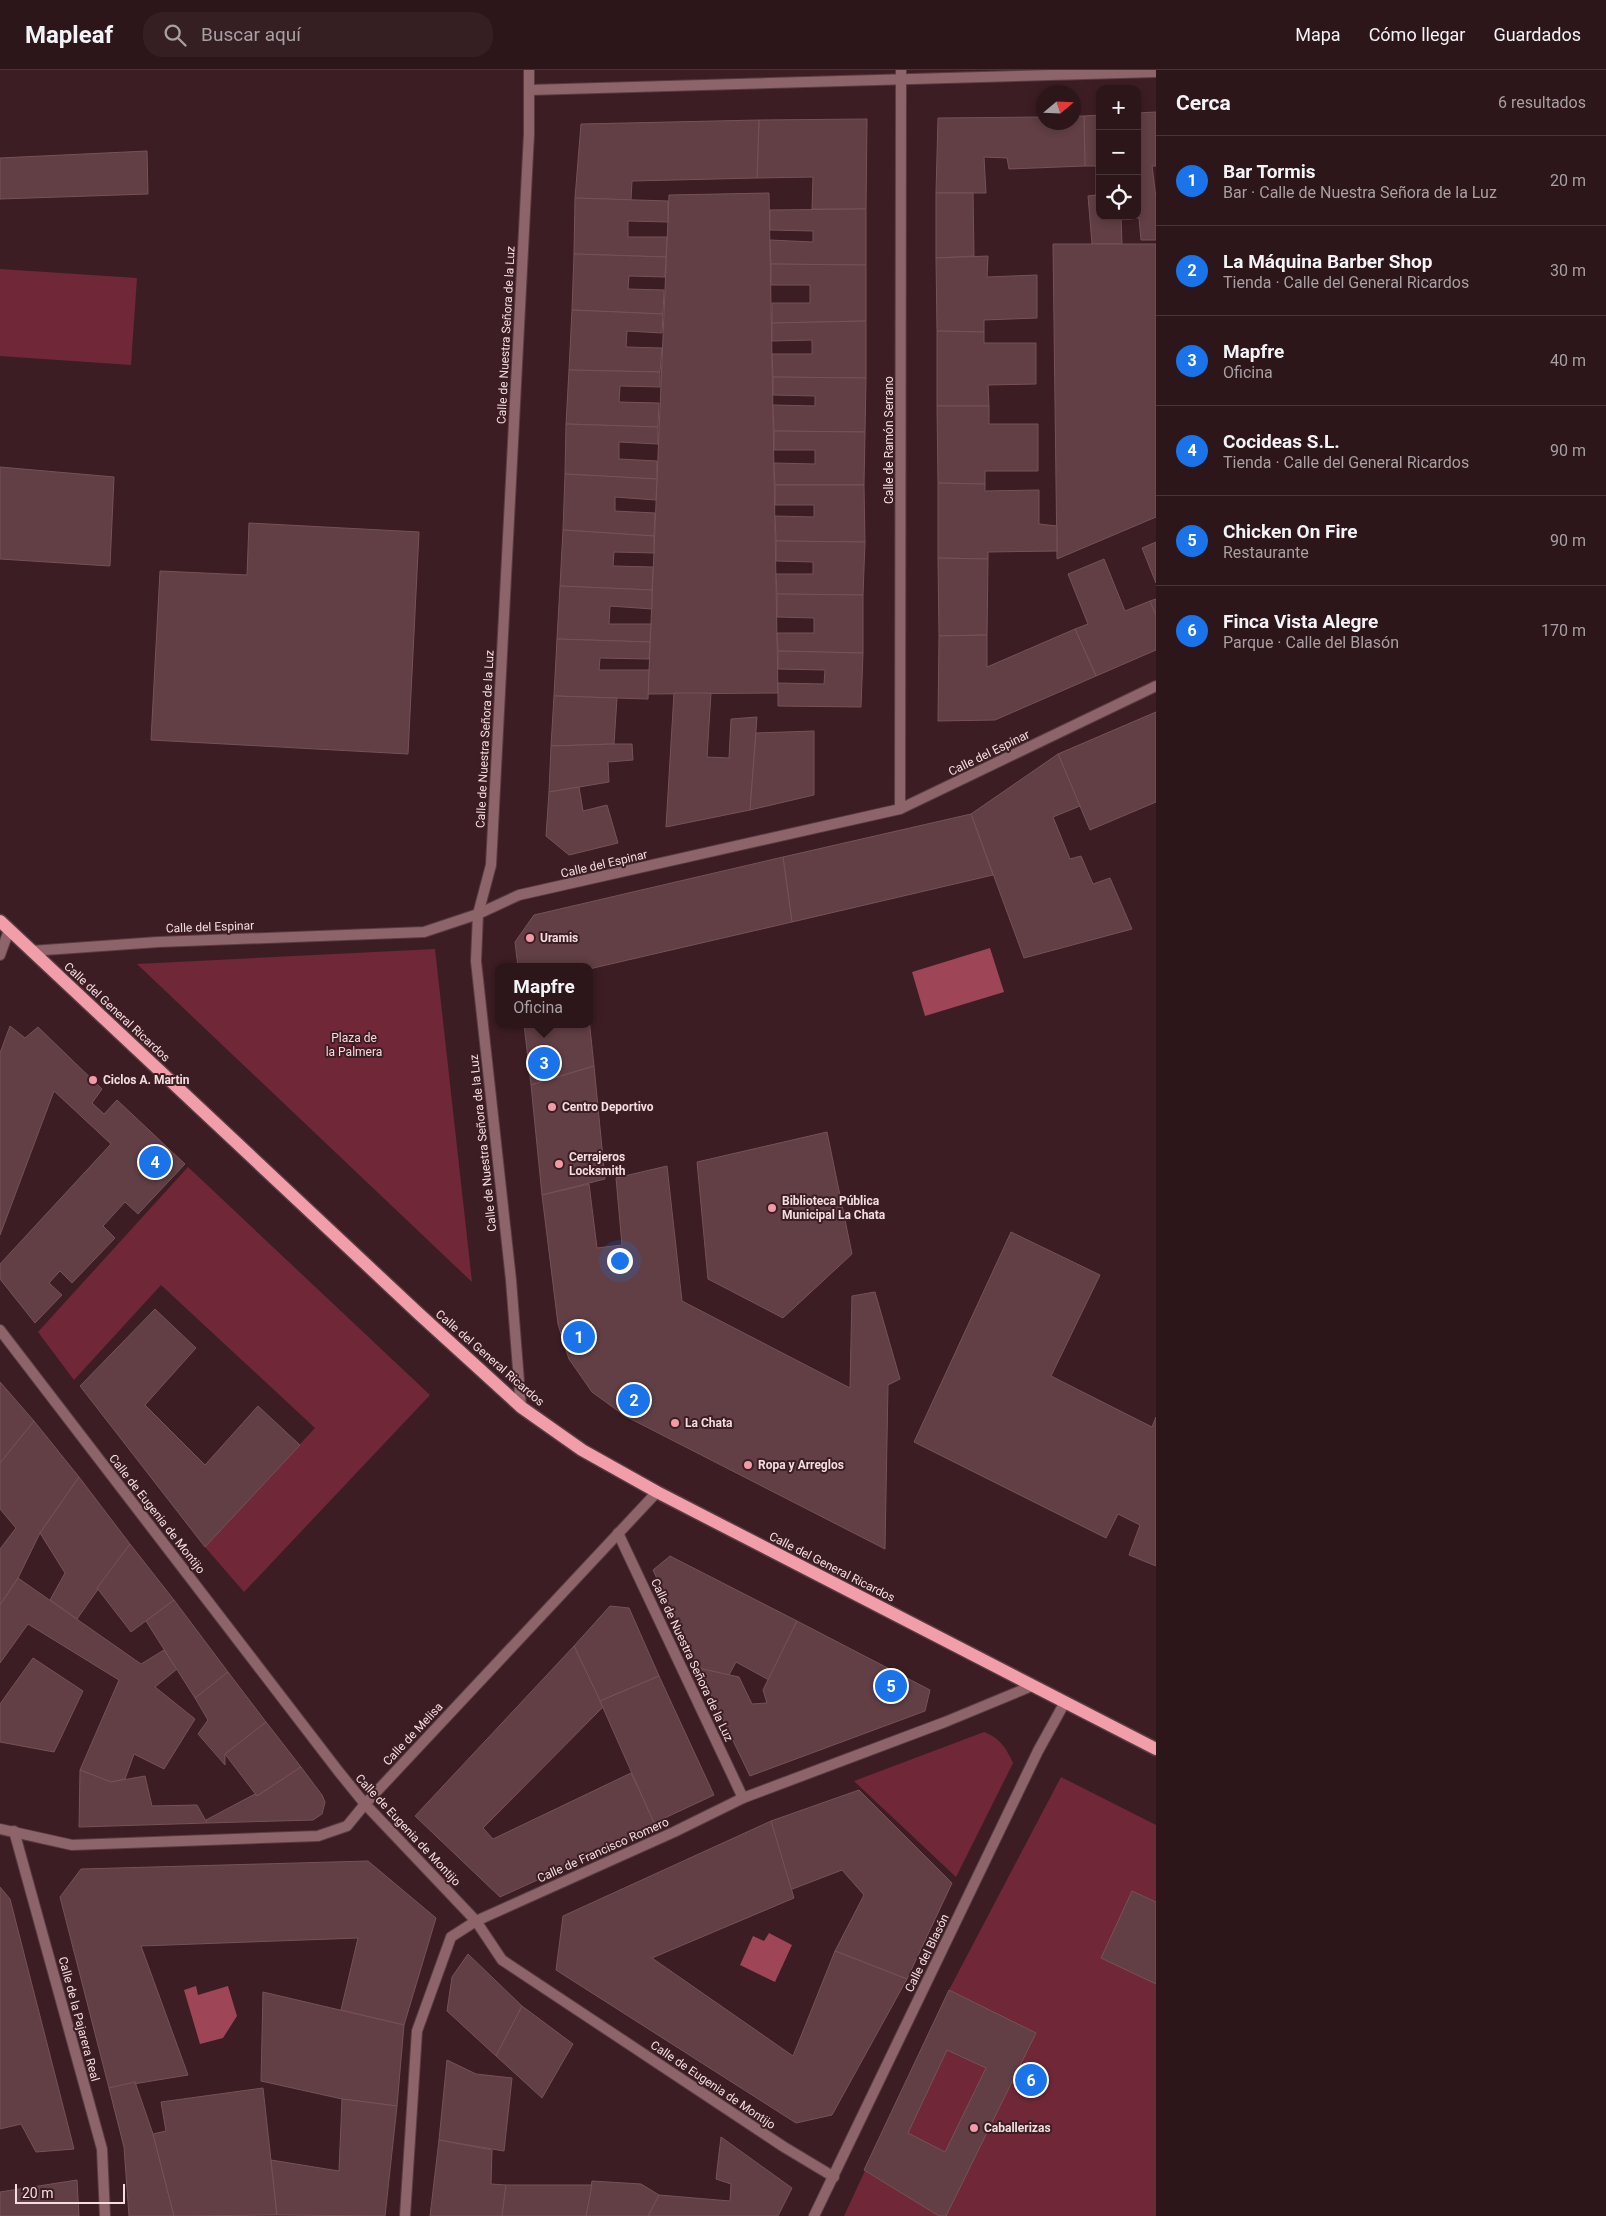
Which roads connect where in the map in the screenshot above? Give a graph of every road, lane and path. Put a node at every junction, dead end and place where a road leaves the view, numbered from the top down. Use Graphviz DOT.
graph roads {
  1 [pos="529,70"];
  2 [pos="1156,72"];
  3 [pos="902,75"];
  4 [pos="529,90"];
  5 [pos="1156,686"];
  6 [pos="900,810"];
  7 [pos="478,914"];
  8 [pos="5,926"];
  9 [pos="31,951"];
  10 [pos="0,955"];
  11 [pos="0,1330"];
  12 [pos="522,1407"];
  13 [pos="657,1492"];
  14 [pos="618,1533"];
  15 [pos="1032,1686"];
  16 [pos="1065,1702"];
  17 [pos="1154,1745"];
  18 [pos="743,1798"];
  19 [pos="365,1804"];
  20 [pos="0,1829"];
  21 [pos="14,1831"];
  22 [pos="476,1921"];
  23 [pos="834,2177"];
  24 [pos="105,2216"];
  25 [pos="405,2216"];
  26 [pos="814,2216"];
  1 -- 4 [label="street, Calle de Nuestra Señora de la Luz"];
  2 -- 3 [label="street"];
  3 -- 4 [label="street"];
  3 -- 6 [label="street, Calle de Ramón Serrano"];
  4 -- 7 [label="street, Calle de Nuestra Señora de la Luz"];
  5 -- 6 [label="street, Calle del Espinar"];
  6 -- 7 [label="street, Calle del Espinar"];
  7 -- 9 [label="street, Calle del Espinar"];
  7 -- 12 [label="street, Calle de Nuestra Señora de la Luz"];
  8 -- 9 [label="main road, Calle del General Ricardos"];
  8 -- 10 [label="street"];
  9 -- 12 [label="main road, Calle del General Ricardos"];
  11 -- 19 [label="street, Calle de Eugenia de Montijo"];
  12 -- 13 [label="main road, Calle del General Ricardos"];
  13 -- 14 [label="street, Calle de Melisa"];
  13 -- 15 [label="main road, Calle del General Ricardos"];
  14 -- 18 [label="street, Calle de Nuestra Señora de la Luz"];
  14 -- 19 [label="street, Calle de Melisa"];
  15 -- 16 [label="main road, Calle del General Ricardos"];
  15 -- 18 [label="street, Calle de Francisco Romero"];
  16 -- 17 [label="main road, Calle del General Ricardos"];
  16 -- 23 [label="street, Calle del Blasón"];
  18 -- 22 [label="street, Calle de Francisco Romero"];
  19 -- 21 [label="street, Calle de Melisa"];
  19 -- 22 [label="street, Calle de Eugenia de Montijo"];
  20 -- 21 [label="street, Calle de Melisa"];
  21 -- 24 [label="street, Calle de la Pajarera Real"];
  22 -- 23 [label="street, Calle de Eugenia de Montijo"];
  22 -- 25 [label="street, Calle de Francisco Romero"];
  23 -- 26 [label="street, Calle del Blasón"];
}
